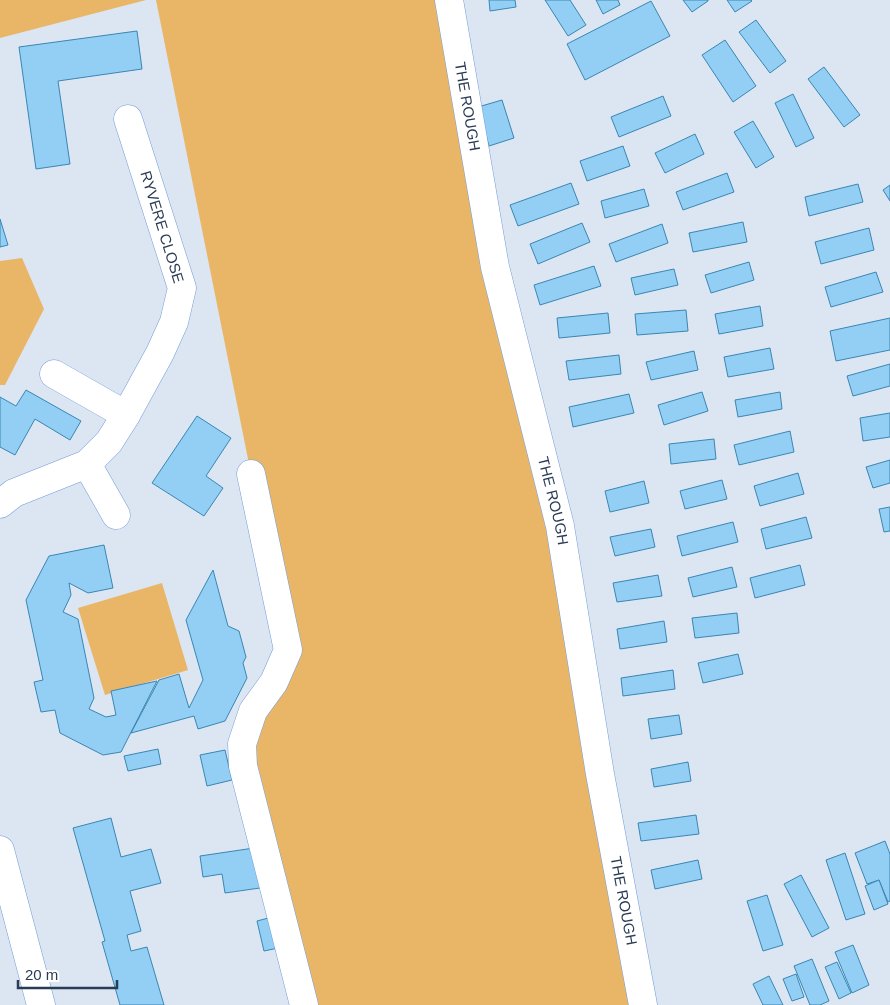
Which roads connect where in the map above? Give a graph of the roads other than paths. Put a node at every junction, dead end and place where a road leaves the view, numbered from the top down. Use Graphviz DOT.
graph roads {
  1 [pos="449,0"];
  2 [pos="128,119"];
  3 [pos="54,374"];
  4 [pos="126,415"];
  5 [pos="87,464"];
  6 [pos="251,474"];
  7 [pos="0,504"];
  8 [pos="116,515"];
  9 [pos="0,850"];
  10 [pos="41,1005"];
  11 [pos="304,1005"];
  12 [pos="643,1005"];
  1 -- 12 [label="street, THE ROUGH"];
  2 -- 4 [label="street, RYVERE CLOSE"];
  3 -- 4 [label="street"];
  4 -- 5 [label="street, RYVERE CLOSE"];
  5 -- 7 [label="street, RYVERE CLOSE"];
  5 -- 8 [label="street"];
  6 -- 11 [label="street"];
  9 -- 10 [label="street"];
}
